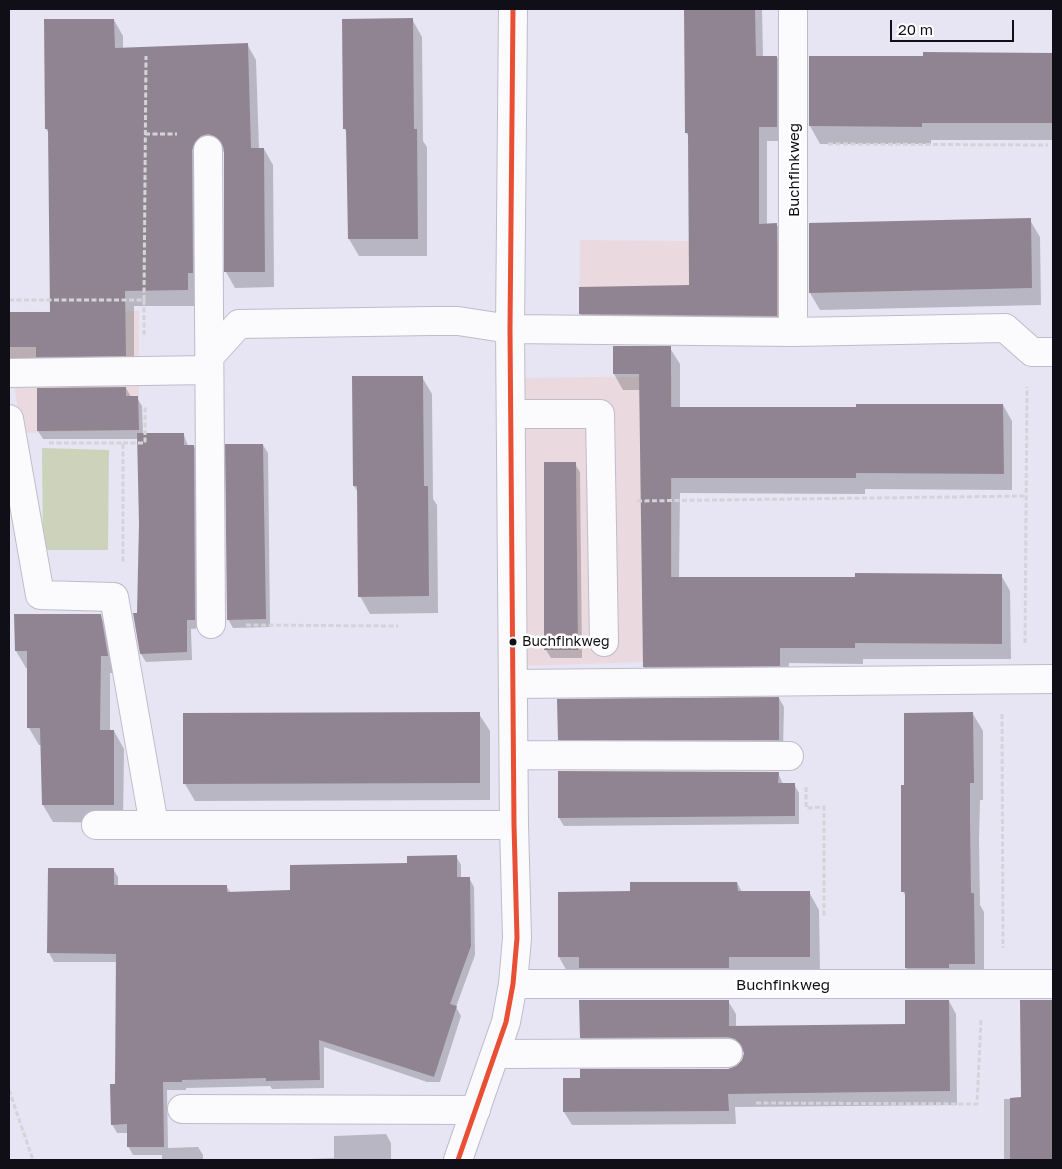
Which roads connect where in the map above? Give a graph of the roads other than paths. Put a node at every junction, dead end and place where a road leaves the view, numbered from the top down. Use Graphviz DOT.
graph roads {
  1 [pos="513,9"];
  2 [pos="793,9"];
  3 [pos="208,150"];
  4 [pos="510,329"];
  5 [pos="793,332"];
  6 [pos="1053,352"];
  7 [pos="209,364"];
  8 [pos="9,373"];
  9 [pos="512,414"];
  10 [pos="11,431"];
  11 [pos="211,624"];
  12 [pos="604,642"];
  13 [pos="1053,679"];
  14 [pos="514,684"];
  15 [pos="514,755"];
  16 [pos="789,756"];
  17 [pos="96,825"];
  18 [pos="154,825"];
  19 [pos="514,825"];
  20 [pos="513,984"];
  21 [pos="1053,984"];
  22 [pos="728,1053"];
  23 [pos="495,1054"];
  24 [pos="182,1109"];
  25 [pos="476,1110"];
  26 [pos="458,1160"];
  1 -- 4 [label="street"];
  2 -- 5 [label="street, Buchfinkweg"];
  3 -- 7 [label="street"];
  4 -- 5 [label="street"];
  4 -- 7 [label="street"];
  4 -- 9 [label="street"];
  5 -- 6 [label="street"];
  7 -- 8 [label="street"];
  7 -- 11 [label="street"];
  9 -- 12 [label="street"];
  9 -- 14 [label="street"];
  10 -- 18 [label="street"];
  13 -- 14 [label="street"];
  14 -- 15 [label="street"];
  15 -- 16 [label="street"];
  15 -- 19 [label="street"];
  17 -- 18 [label="street"];
  18 -- 19 [label="street"];
  19 -- 20 [label="street"];
  20 -- 21 [label="street, Buchfinkweg"];
  20 -- 23 [label="street"];
  22 -- 23 [label="street"];
  23 -- 25 [label="street"];
  24 -- 25 [label="street"];
  25 -- 26 [label="street"];
}
